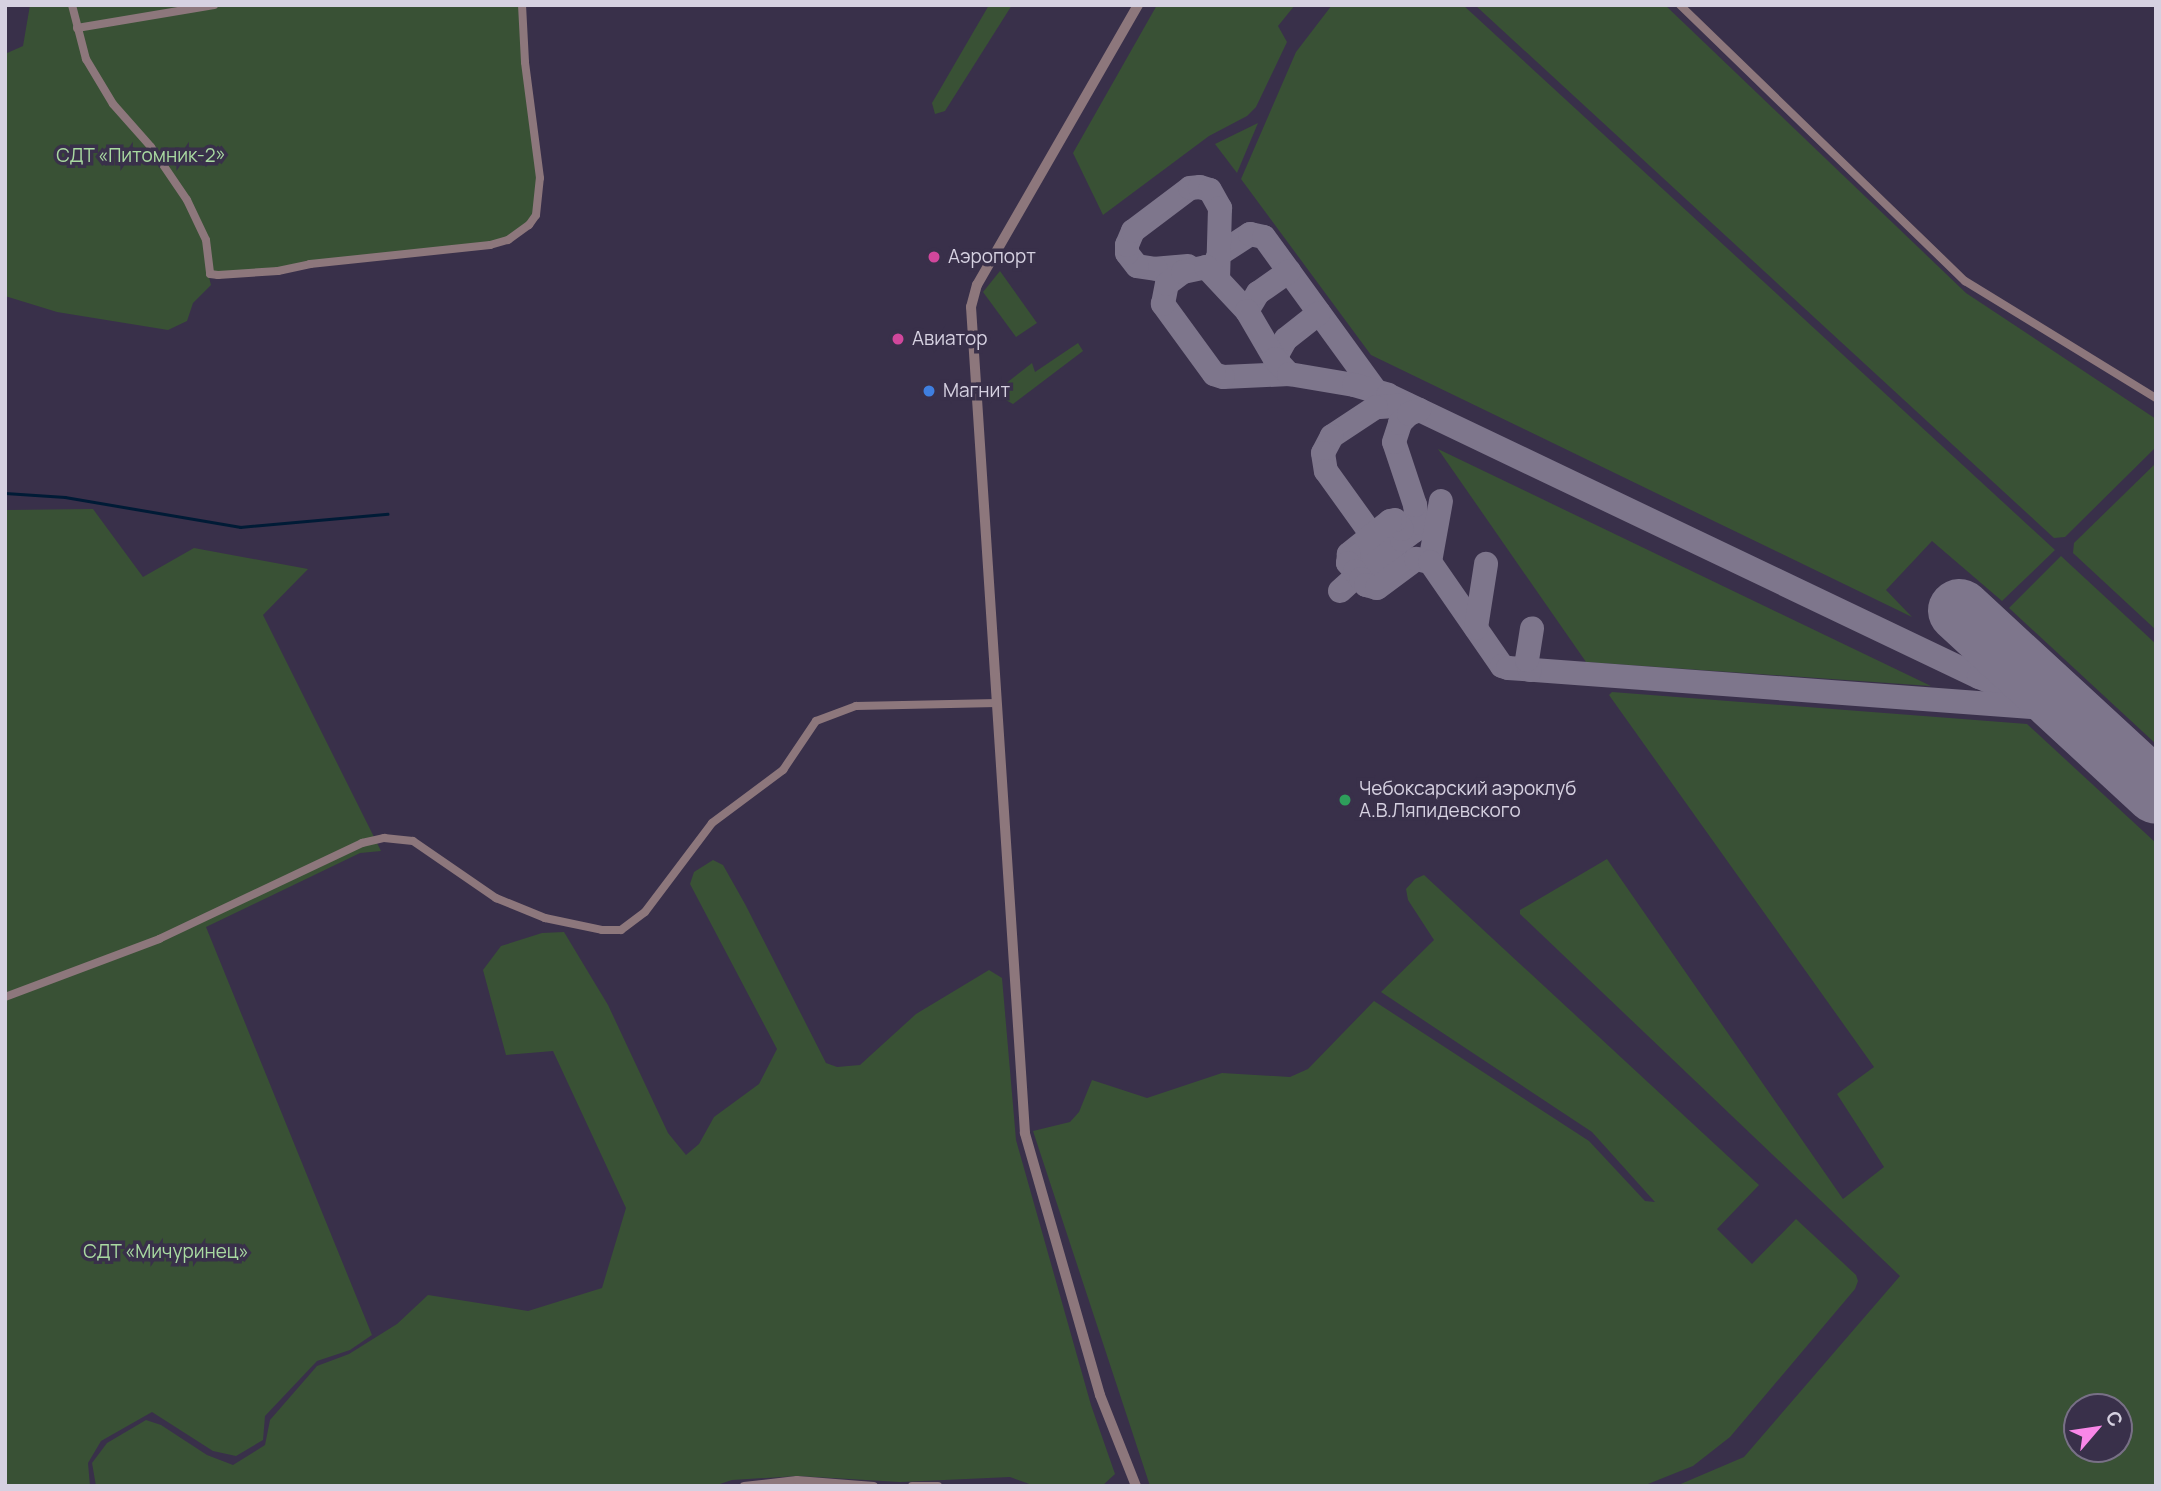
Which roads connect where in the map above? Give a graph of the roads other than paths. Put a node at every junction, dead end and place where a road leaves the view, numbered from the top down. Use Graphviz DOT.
graph roads {
  1 [pos="72,5"];
  2 [pos="214,5"];
  3 [pos="522,5"];
  4 [pos="1138,5"];
  5 [pos="1680,5"];
  6 [pos="77,28"];
  7 [pos="2156,398"];
  8 [pos="997,703"];
  9 [pos="5,997"];
  10 [pos="744,1486"];
  11 [pos="874,1486"];
  12 [pos="912,1486"];
  13 [pos="938,1486"];
  14 [pos="1136,1486"];
  1 -- 6 [label="street"];
  2 -- 6 [label="street"];
  3 -- 6 [label="street"];
  4 -- 8 [label="street"];
  5 -- 7 [label="street"];
  8 -- 9 [label="street"];
  8 -- 14 [label="street"];
  10 -- 11 [label="street"];
  12 -- 13 [label="street"];
}
